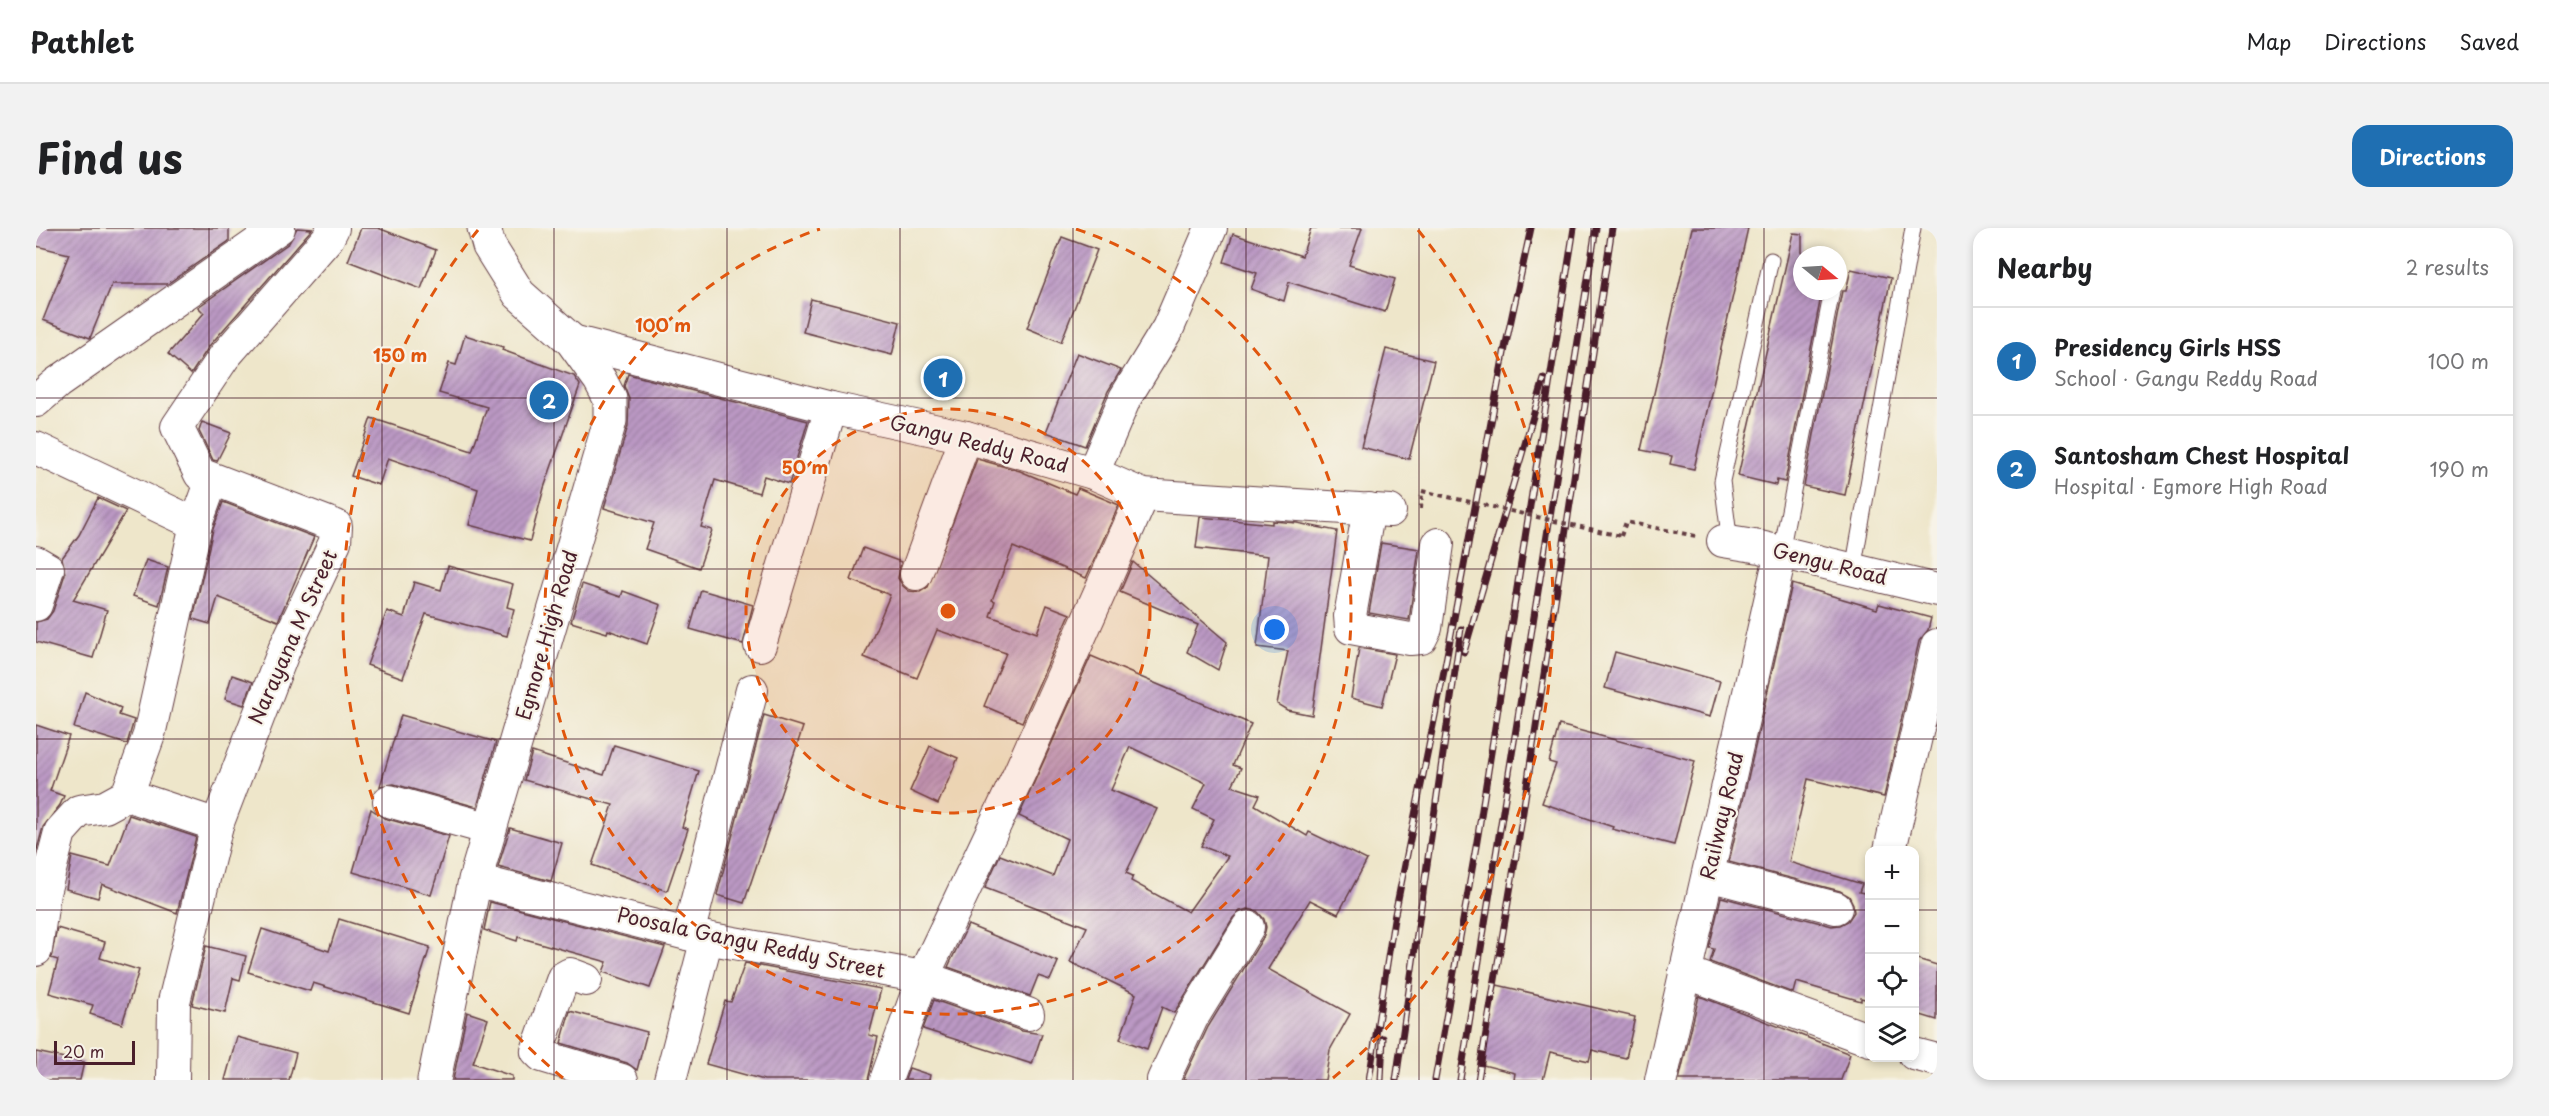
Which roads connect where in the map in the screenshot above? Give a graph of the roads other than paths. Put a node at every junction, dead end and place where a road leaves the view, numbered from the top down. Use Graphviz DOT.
graph roads {
  1 [pos="279,228"];
  2 [pos="333,228"];
  3 [pos="484,228"];
  4 [pos="1211,228"];
  5 [pos="1913,228"];
  6 [pos="1771,260"];
  7 [pos="1830,300"];
  8 [pos="572,341"];
  9 [pos="36,401"];
  10 [pos="831,408"];
  11 [pos="966,437"];
  12 [pos="36,448"];
  13 [pos="1093,473"];
  14 [pos="212,480"];
  15 [pos="1143,495"];
  16 [pos="196,524"];
  17 [pos="1726,542"];
  18 [pos="1438,544"];
  19 [pos="1781,552"];
  20 [pos="36,562"];
  21 [pos="1853,570"];
  22 [pos="916,574"];
  23 [pos="1937,590"];
  24 [pos="36,606"];
  25 [pos="760,645"];
  26 [pos="1937,645"];
  27 [pos="752,690"];
  28 [pos="127,795"];
  29 [pos="389,801"];
  30 [pos="217,825"];
  31 [pos="490,829"];
  32 [pos="1891,846"];
  33 [pos="1708,875"];
  34 [pos="475,880"];
  35 [pos="1836,908"];
  36 [pos="1248,927"];
  37 [pos="697,936"];
  38 [pos="36,950"];
  39 [pos="1685,972"];
  40 [pos="923,977"];
  41 [pos="586,980"];
  42 [pos="1028,1014"];
  43 [pos="1865,1039"];
  44 [pos="1919,1055"];
  45 [pos="1937,1060"];
  46 [pos="172,1080"];
  47 [pos="434,1080"];
  48 [pos="622,1080"];
  49 [pos="670,1080"];
  50 [pos="886,1080"];
  51 [pos="1164,1080"];
  52 [pos="1661,1080"];
  1 -- 9 [label="street"];
  2 -- 14 [label="street, Narayana M Street"];
  3 -- 8 [label="main road, Egmore High Road"];
  4 -- 13 [label="street"];
  5 -- 21 [label="lane"];
  6 -- 17 [label="lane"];
  7 -- 19 [label="lane"];
  8 -- 10 [label="street, Gangu Reddy Road"];
  8 -- 31 [label="main road, Egmore High Road"];
  10 -- 11 [label="street, Gangu Reddy Road"];
  10 -- 25 [label="street"];
  11 -- 13 [label="street, Gangu Reddy Road"];
  11 -- 22 [label="street"];
  12 -- 16 [label="street"];
  13 -- 15 [label="street, Gangu Reddy Road"];
  14 -- 16 [label="street"];
  14 -- 30 [label="street, Narayana M Street"];
  15 -- 18 [label="street, Gangu Reddy Road"];
  15 -- 40 [label="street"];
  16 -- 28 [label="street"];
  17 -- 19 [label="street, Gengu Road"];
  19 -- 21 [label="street, Gengu Road"];
  19 -- 33 [label="street, Railway Road"];
  20 -- 24 [label="street"];
  21 -- 23 [label="street, Gengu Road"];
  26 -- 32 [label="street"];
  27 -- 37 [label="street"];
  28 -- 30 [label="street"];
  28 -- 38 [label="street"];
  29 -- 31 [label="street"];
  30 -- 46 [label="street, Narayana M Street"];
  31 -- 34 [label="main road, Egmore High Road"];
  33 -- 35 [label="street"];
  33 -- 39 [label="street, Railway Road"];
  34 -- 37 [label="street, Poosala Gangu Reddy Street"];
  34 -- 47 [label="main road, Egmore High Road"];
  36 -- 51 [label="street"];
  37 -- 40 [label="street, Poosala Gangu Reddy Street"];
  37 -- 49 [label="street"];
  39 -- 43 [label="street"];
  39 -- 52 [label="street, Railway Road"];
  40 -- 42 [label="street, Poosala Gangu Reddy Street"];
  40 -- 50 [label="street"];
  41 -- 48 [label="street"];
  44 -- 45 [label="street"];
}
